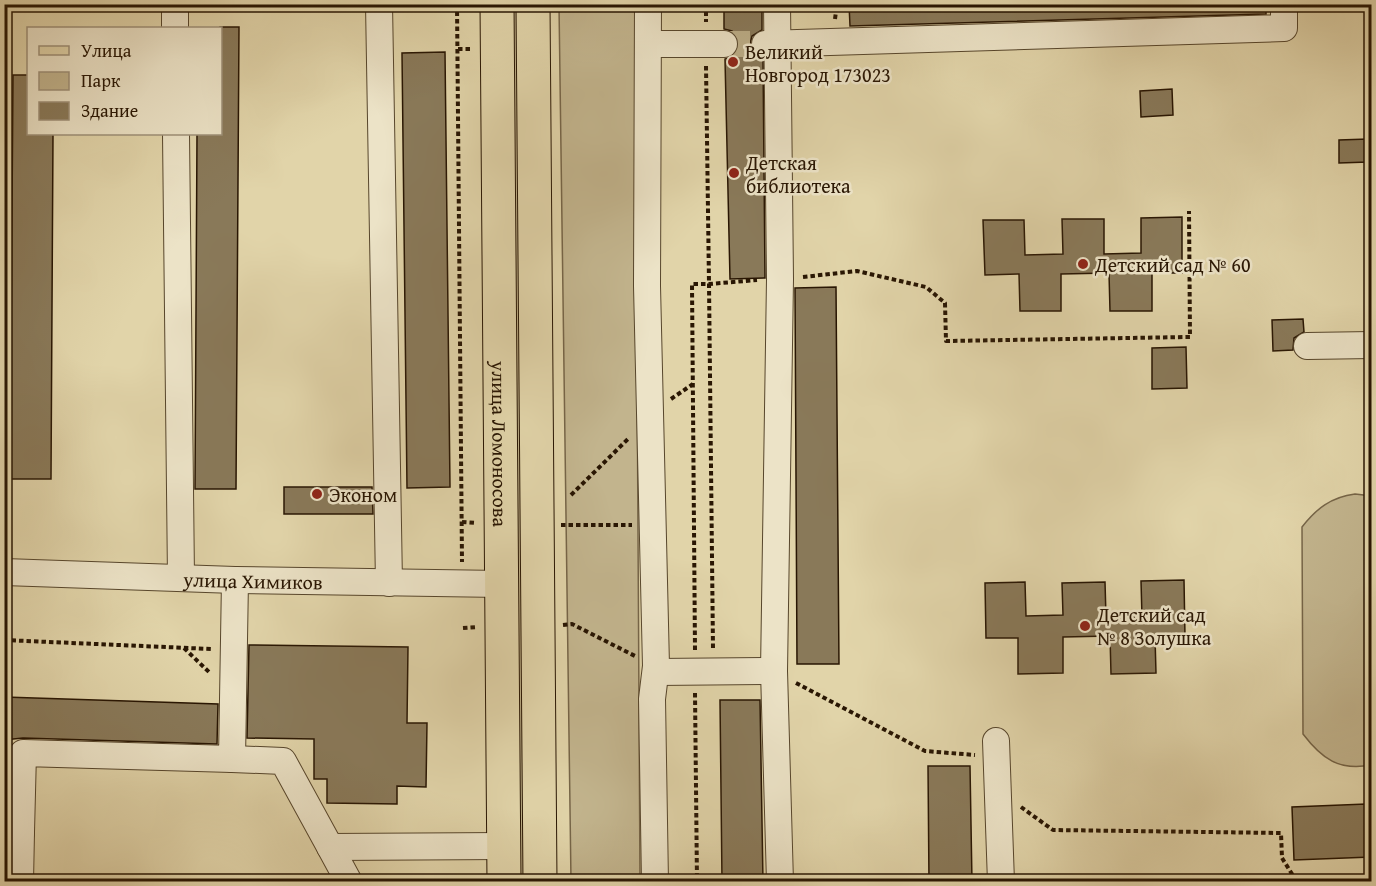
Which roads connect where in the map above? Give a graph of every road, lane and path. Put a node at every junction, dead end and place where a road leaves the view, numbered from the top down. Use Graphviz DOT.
graph roads {
  1 [pos="174,4"];
  2 [pos="379,4"];
  3 [pos="457,4"];
  4 [pos="497,4"];
  5 [pos="533,4"];
  6 [pos="648,4"];
  7 [pos="706,4"];
  8 [pos="777,4"];
  9 [pos="1284,4"];
  10 [pos="175,27"];
  11 [pos="648,44"];
  12 [pos="715,44"];
  13 [pos="772,44"];
  14 [pos="176,135"];
  15 [pos="1189,211"];
  16 [pos="780,279"];
  17 [pos="709,284"];
  18 [pos="1371,345"];
  19 [pos="1307,346"];
  20 [pos="462,567"];
  21 [pos="4,572"];
  22 [pos="181,578"];
  23 [pos="235,580"];
  24 [pos="389,583"];
  25 [pos="501,584"];
  26 [pos="501,626"];
  27 [pos="538,626"];
  28 [pos="463,628"];
  29 [pos="4,640"];
  30 [pos="234,650"];
  31 [pos="704,664"];
  32 [pos="656,669"];
  33 [pos="774,671"];
  34 [pos="695,692"];
  35 [pos="996,749"];
  36 [pos="232,759"];
  37 [pos="998,791"];
  38 [pos="13,832"];
  39 [pos="504,846"];
  40 [pos="330,848"];
  41 [pos="20,882"];
  42 [pos="349,882"];
  43 [pos="504,882"];
  44 [pos="540,882"];
  45 [pos="655,882"];
  46 [pos="697,882"];
  47 [pos="780,882"];
  48 [pos="1001,882"];
  49 [pos="1296,882"];
  1 -- 10 [label="street"];
  2 -- 24 [label="street"];
  3 -- 20 [label="path"];
  4 -- 25 [label="main road, улица Ломоносова"];
  5 -- 27 [label="main road, улица Ломоносова"];
  6 -- 11 [label="street"];
  7 -- 12 [label="path"];
  8 -- 13 [label="street"];
  9 -- 13 [label="street"];
  11 -- 12 [label="street"];
  11 -- 32 [label="street"];
  12 -- 17 [label="path"];
  13 -- 16 [label="street"];
  14 -- 22 [label="street"];
  15 -- 16 [label="path"];
  16 -- 17 [label="path"];
  16 -- 33 [label="street"];
  17 -- 31 [label="path"];
  17 -- 31 [label="path"];
  18 -- 19 [label="street"];
  21 -- 22 [label="street, улица Химиков"];
  22 -- 23 [label="street, улица Химиков"];
  23 -- 24 [label="street, улица Химиков"];
  23 -- 30 [label="street"];
  24 -- 25 [label="street, улица Химиков"];
  25 -- 26 [label="main road, улица Ломоносова"];
  26 -- 28 [label="path"];
  26 -- 39 [label="main road, улица Ломоносова"];
  27 -- 32 [label="path"];
  27 -- 44 [label="main road, улица Ломоносова"];
  29 -- 30 [label="path"];
  30 -- 36 [label="street"];
  31 -- 32 [label="street"];
  31 -- 33 [label="street"];
  32 -- 45 [label="street"];
  33 -- 35 [label="path"];
  33 -- 47 [label="street"];
  34 -- 46 [label="path"];
  35 -- 37 [label="street"];
  36 -- 38 [label="street"];
  36 -- 40 [label="street"];
  37 -- 48 [label="street"];
  37 -- 49 [label="path"];
  38 -- 41 [label="street"];
  39 -- 40 [label="street"];
  39 -- 43 [label="main road, улица Ломоносова"];
  40 -- 42 [label="street"];
}
